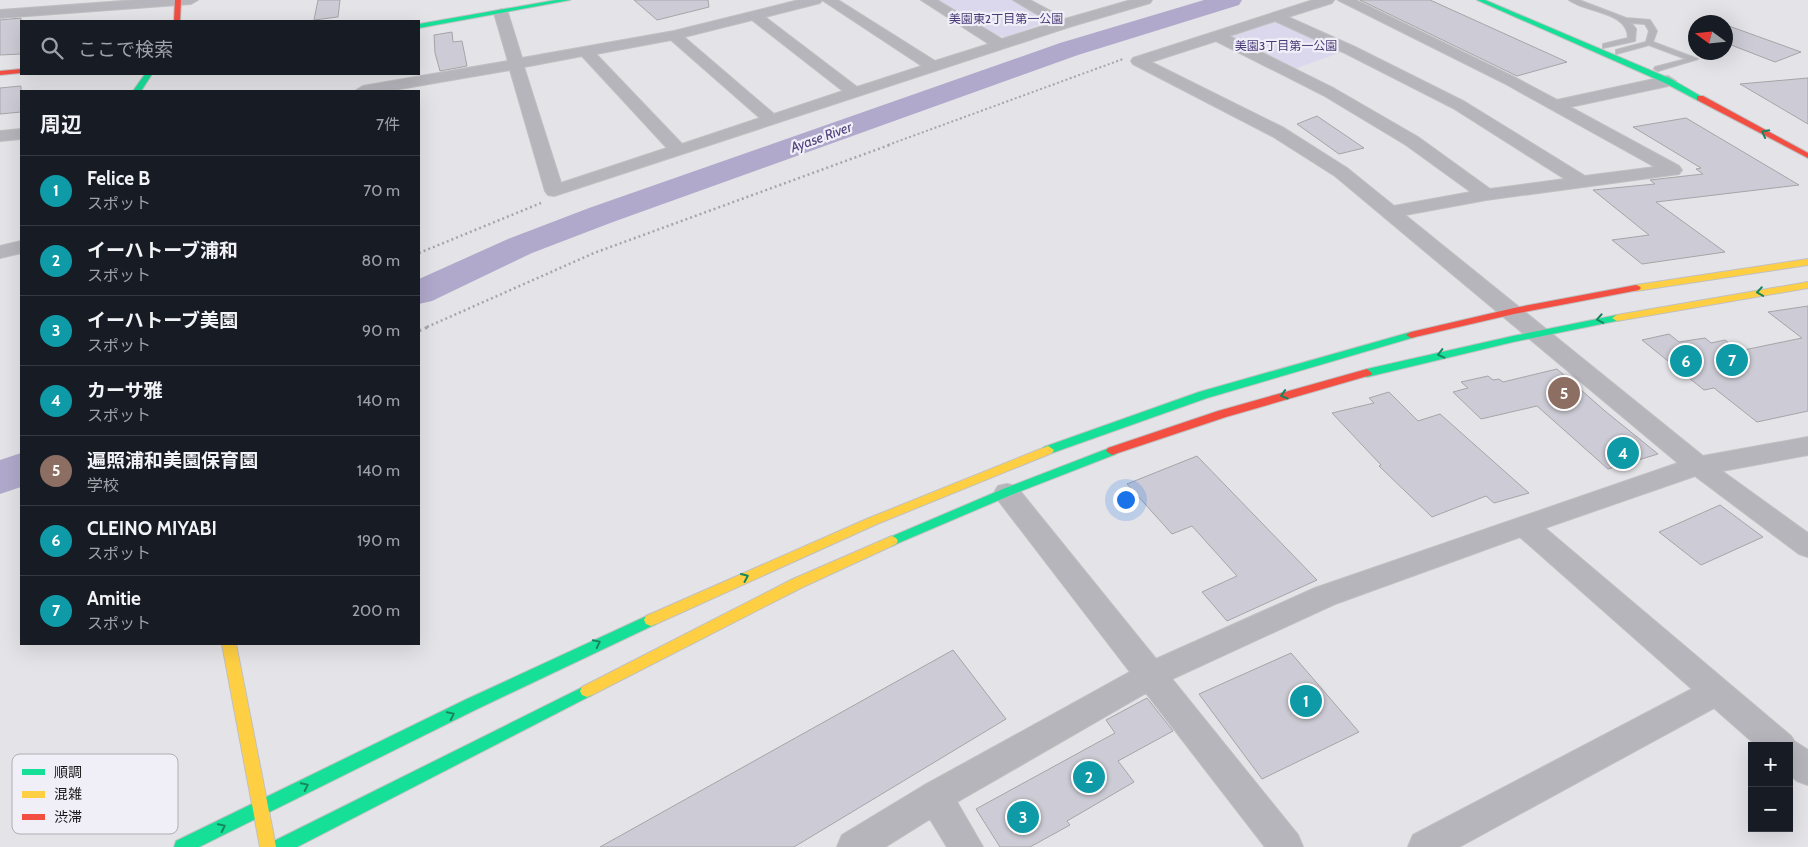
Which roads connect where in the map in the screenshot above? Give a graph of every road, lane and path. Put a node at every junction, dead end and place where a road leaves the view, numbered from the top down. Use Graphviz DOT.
graph roads {
  1 [pos="183,0"];
  2 [pos="529,0"];
  3 [pos="567,0"];
  4 [pos="815,0"];
  5 [pos="829,0"];
  6 [pos="928,0"];
  7 [pos="1020,0"];
  8 [pos="1145,0"];
  9 [pos="1327,0"];
  10 [pos="1345,0"];
  11 [pos="1480,0"];
  12 [pos="1499,0"];
  13 [pos="1573,0"];
  14 [pos="1127,2"];
  15 [pos="88,4"];
  16 [pos="499,6"];
  17 [pos="0,14"];
  18 [pos="754,15"];
  19 [pos="1275,16"];
  20 [pos="177,20"];
  21 [pos="407,20"];
  22 [pos="1625,20"];
  23 [pos="1064,24"];
  24 [pos="420,26"];
  25 [pos="674,35"];
  26 [pos="1216,35"];
  27 [pos="1649,43"];
  28 [pos="1001,44"];
  29 [pos="1606,46"];
  30 [pos="586,52"];
  31 [pos="1619,52"];
  32 [pos="1131,56"];
  33 [pos="20,62"];
  34 [pos="0,64"];
  35 [pos="516,64"];
  36 [pos="934,66"];
  37 [pos="1658,69"];
  38 [pos="20,71"];
  39 [pos="0,73"];
  40 [pos="147,75"];
  41 [pos="1668,82"];
  42 [pos="138,90"];
  43 [pos="369,90"];
  44 [pos="855,93"];
  45 [pos="1557,105"];
  46 [pos="1749,111"];
  47 [pos="770,119"];
  48 [pos="20,134"];
  49 [pos="0,136"];
  50 [pos="679,151"];
  51 [pos="1808,156"];
  52 [pos="1582,182"];
  53 [pos="1486,195"];
  54 [pos="1390,212"];
  55 [pos="20,247"];
  56 [pos="0,252"];
  57 [pos="1808,262"];
  58 [pos="1808,285"];
  59 [pos="1510,312"];
  60 [pos="420,331"];
  61 [pos="1535,333"];
  62 [pos="1808,446"];
  63 [pos="1698,466"];
  64 [pos="1007,493"];
  65 [pos="1524,525"];
  66 [pos="1808,547"];
  67 [pos="229,645"];
  68 [pos="1151,675"];
  69 [pos="1716,691"];
  70 [pos="1775,742"];
  71 [pos="1793,757"];
  72 [pos="1808,770"];
  73 [pos="935,797"];
  74 [pos="261,808"];
  75 [pos="182,847"];
  76 [pos="268,847"];
  77 [pos="280,847"];
  78 [pos="854,847"];
  79 [pos="966,847"];
  80 [pos="1286,847"];
  81 [pos="1425,847"];
  1 -- 15 [label="street"];
  1 -- 20 [label="street"];
  2 -- 16 [label="street"];
  3 -- 16 [label="street"];
  4 -- 18 [label="street"];
  5 -- 36 [label="street"];
  6 -- 28 [label="street"];
  7 -- 23 [label="street"];
  8 -- 14 [label="street"];
  9 -- 19 [label="street"];
  10 -- 45 [label="street"];
  11 -- 41 [label="street"];
  12 -- 29 [label="street"];
  13 -- 22 [label="lane"];
  14 -- 23 [label="street"];
  15 -- 17 [label="street"];
  16 -- 21 [label="street"];
  16 -- 24 [label="street"];
  16 -- 35 [label="street"];
  18 -- 25 [label="street"];
  18 -- 44 [label="street"];
  19 -- 26 [label="street"];
  19 -- 52 [label="street"];
  22 -- 27 [label="lane"];
  22 -- 29 [label="lane"];
  23 -- 28 [label="street"];
  25 -- 30 [label="street"];
  25 -- 47 [label="street"];
  26 -- 53 [label="street"];
  26 -- 54 [label="street"];
  27 -- 31 [label="lane"];
  27 -- 37 [label="lane"];
  28 -- 36 [label="street"];
  29 -- 31 [label="street"];
  30 -- 35 [label="street"];
  30 -- 50 [label="street"];
  31 -- 37 [label="street"];
  32 -- 60 [label="path"];
  33 -- 34 [label="street"];
  35 -- 43 [label="street"];
  35 -- 50 [label="street"];
  36 -- 44 [label="street"];
  37 -- 46 [label="street"];
  38 -- 39 [label="street"];
  40 -- 42 [label="street"];
  41 -- 45 [label="street"];
  51 -- 41 [label="street, one-way"];
  44 -- 47 [label="street"];
  45 -- 52 [label="street"];
  47 -- 50 [label="street"];
  48 -- 49 [label="street"];
  52 -- 53 [label="street"];
  53 -- 54 [label="street"];
  54 -- 59 [label="street"];
  55 -- 56 [label="street"];
  57 -- 59 [label="street"];
  58 -- 61 [label="street, one-way"];
  59 -- 61 [label="street"];
  74 -- 59 [label="street, one-way"];
  61 -- 63 [label="street"];
  61 -- 64 [label="street, one-way"];
  62 -- 63 [label="street"];
  63 -- 65 [label="street"];
  63 -- 66 [label="street"];
  64 -- 68 [label="street"];
  64 -- 77 [label="street"];
  65 -- 68 [label="street"];
  65 -- 69 [label="street"];
  67 -- 74 [label="street"];
  68 -- 73 [label="street"];
  68 -- 80 [label="street"];
  69 -- 70 [label="street"];
  69 -- 81 [label="street"];
  71 -- 72 [label="street"];
  73 -- 78 [label="street"];
  73 -- 79 [label="street"];
  75 -- 74 [label="street, one-way"];
  74 -- 76 [label="street"];
}
